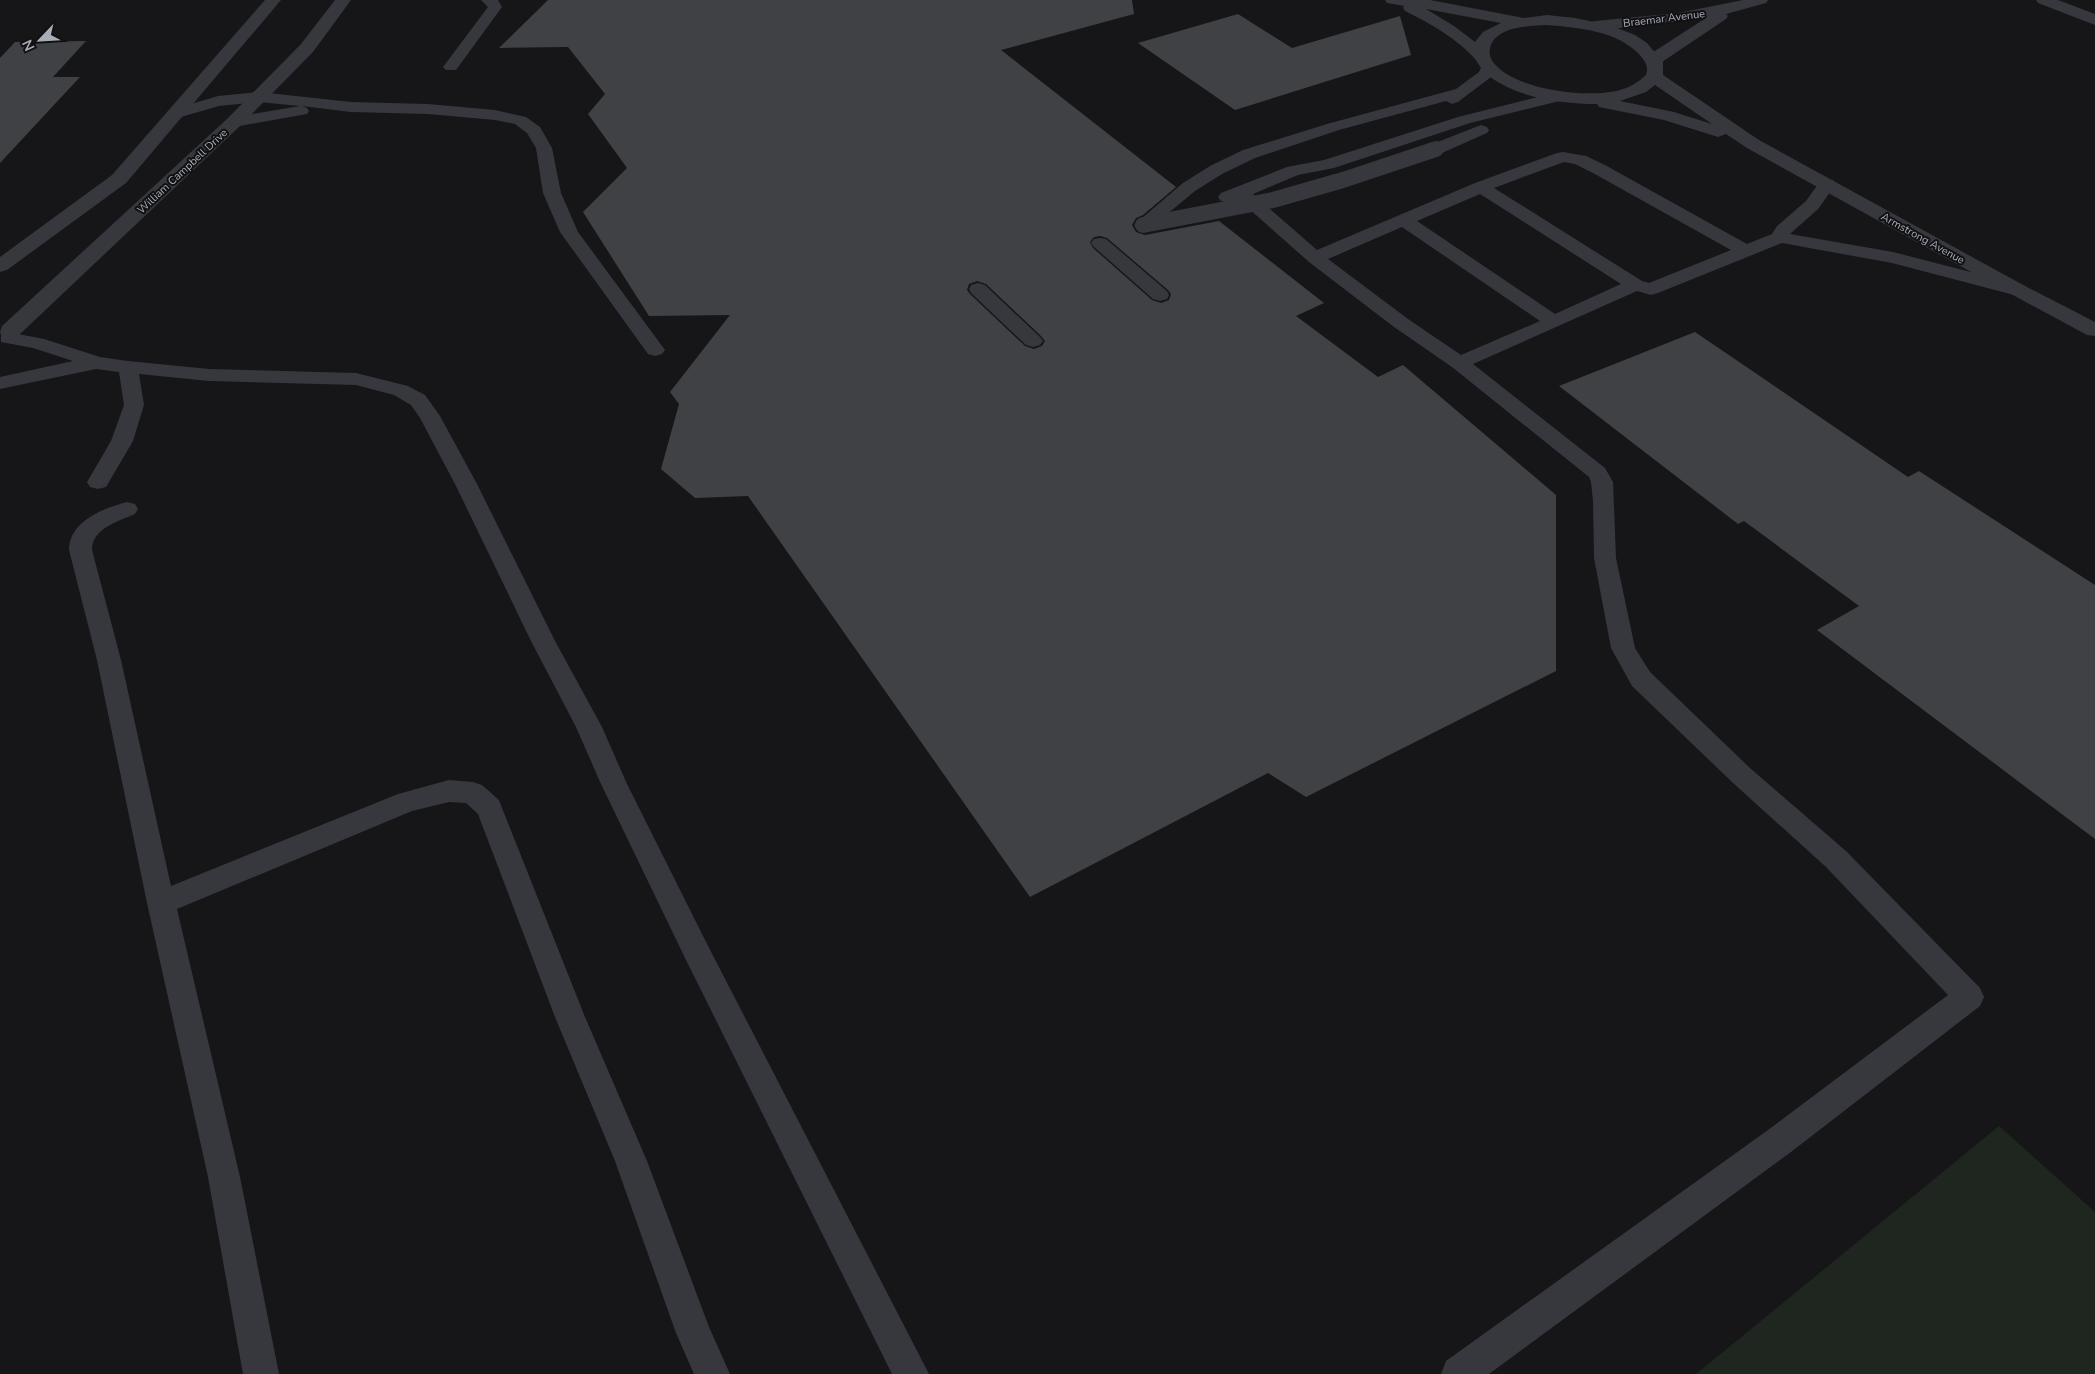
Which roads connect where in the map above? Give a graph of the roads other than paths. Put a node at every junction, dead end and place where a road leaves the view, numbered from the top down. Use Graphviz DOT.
graph roads {
  1 [pos="273,0"];
  2 [pos="343,0"];
  3 [pos="488,0"];
  4 [pos="1394,0"];
  5 [pos="1760,0"];
  6 [pos="2044,0"];
  7 [pos="1732,9"];
  8 [pos="2095,20"];
  9 [pos="1521,22"];
  10 [pos="1595,26"];
  11 [pos="1654,60"];
  12 [pos="1484,61"];
  13 [pos="451,66"];
  14 [pos="1654,78"];
  15 [pos="1465,91"];
  16 [pos="259,97"];
  17 [pos="1558,97"];
  18 [pos="1581,99"];
  19 [pos="1516,106"];
  20 [pos="351,107"];
  21 [pos="177,113"];
  22 [pos="234,122"];
  23 [pos="1753,144"];
  24 [pos="1293,171"];
  25 [pos="1826,184"];
  26 [pos="1481,188"];
  27 [pos="1405,221"];
  28 [pos="1780,237"];
  29 [pos="1100,243"];
  30 [pos="1746,252"];
  31 [pos="1315,258"];
  32 [pos="0,266"];
  33 [pos="1635,285"];
  34 [pos="978,288"];
  35 [pos="2018,290"];
  36 [pos="1160,296"];
  37 [pos="1554,322"];
  38 [pos="2095,330"];
  39 [pos="4,334"];
  40 [pos="1033,341"];
  41 [pos="655,350"];
  42 [pos="97,363"];
  43 [pos="1459,363"];
  44 [pos="128,367"];
  45 [pos="0,383"];
  46 [pos="98,482"];
  47 [pos="127,509"];
  48 [pos="161,903"];
  49 [pos="261,1374"];
  50 [pos="712,1374"];
  51 [pos="911,1374"];
  52 [pos="1459,1374"];
  1 -- 21 [label="street"];
  2 -- 16 [label="street, William Campbell Drive"];
  3 -- 13 [label="lane"];
  4 -- 9 [label="street"];
  4 -- 12 [label="street"];
  5 -- 7 [label="street, Braemar Avenue"];
  6 -- 8 [label="street"];
  7 -- 10 [label="street, Braemar Avenue"];
  7 -- 11 [label="street, Braemar Avenue"];
  9 -- 10 [label="street"];
  9 -- 12 [label="street"];
  10 -- 11 [label="street"];
  11 -- 14 [label="street"];
  12 -- 15 [label="lane"];
  12 -- 17 [label="street"];
  14 -- 18 [label="street"];
  14 -- 23 [label="street, Armstrong Avenue"];
  15 -- 19 [label="lane, bridge"];
  15 -- 24 [label="lane"];
  16 -- 20 [label="lane"];
  16 -- 21 [label="lane"];
  16 -- 22 [label="street, William Campbell Drive"];
  17 -- 18 [label="street"];
  17 -- 19 [label="lane"];
  18 -- 23 [label="street, Armstrong Avenue"];
  19 -- 24 [label="lane"];
  20 -- 22 [label="lane"];
  20 -- 41 [label="lane"];
  21 -- 32 [label="street"];
  22 -- 39 [label="street, William Campbell Drive"];
  23 -- 25 [label="street, Armstrong Avenue"];
  24 -- 31 [label="lane"];
  25 -- 28 [label="lane"];
  25 -- 35 [label="street, Armstrong Avenue"];
  26 -- 27 [label="lane"];
  26 -- 30 [label="lane"];
  26 -- 33 [label="lane"];
  27 -- 31 [label="lane"];
  27 -- 37 [label="lane"];
  28 -- 30 [label="lane"];
  28 -- 35 [label="lane"];
  29 -- 36 [label="lane"];
  30 -- 33 [label="lane"];
  31 -- 43 [label="lane"];
  33 -- 37 [label="lane"];
  34 -- 40 [label="lane"];
  35 -- 38 [label="street, Armstrong Avenue"];
  37 -- 43 [label="lane"];
  39 -- 42 [label="lane"];
  42 -- 44 [label="lane"];
  42 -- 45 [label="lane"];
  43 -- 52 [label="lane"];
  44 -- 46 [label="lane"];
  44 -- 51 [label="lane"];
  47 -- 48 [label="lane"];
  48 -- 49 [label="lane"];
  48 -- 50 [label="lane"];
}
